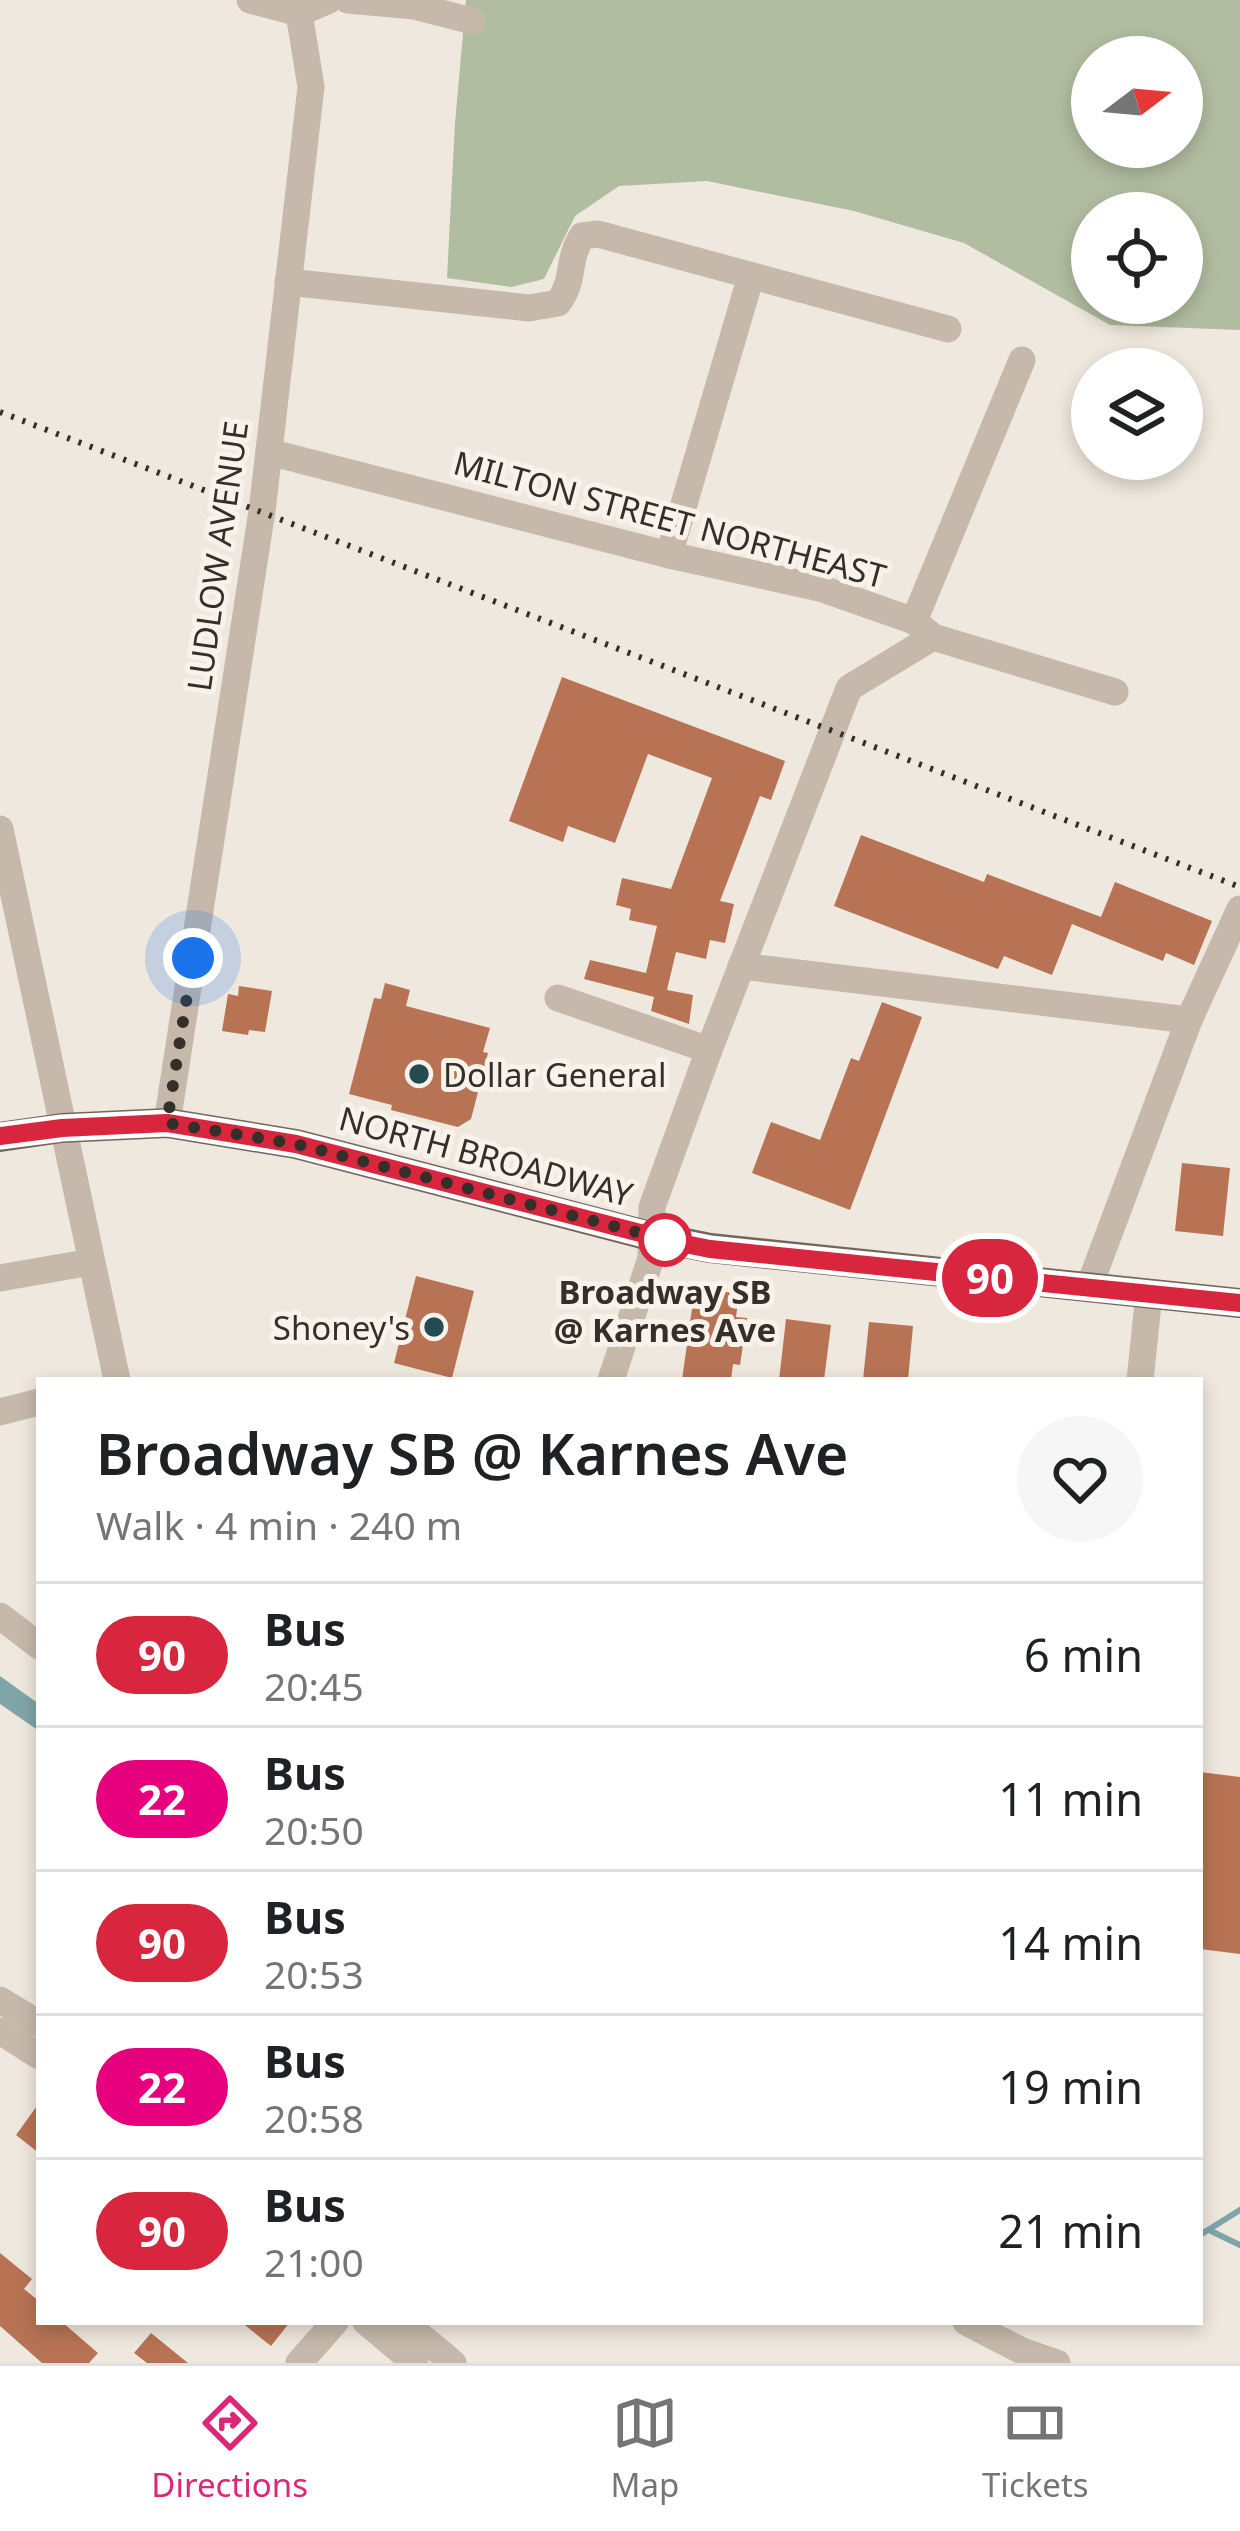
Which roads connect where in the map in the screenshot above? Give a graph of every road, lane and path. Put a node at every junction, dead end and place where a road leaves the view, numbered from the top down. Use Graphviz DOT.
graph roads {
  1 [pos="250,0"];
  2 [pos="328,0"];
  3 [pos="348,0"];
  4 [pos="294,7"];
  5 [pos="472,21"];
  6 [pos="751,276"];
  7 [pos="288,282"];
  8 [pos="948,329"];
  9 [pos="1022,360"];
  10 [pos="269,452"];
  11 [pos="669,555"];
  12 [pos="924,629"];
  13 [pos="1115,692"];
  14 [pos="0,829"];
  15 [pos="1240,909"];
  16 [pos="741,966"];
  17 [pos="558,998"];
  18 [pos="1189,1020"];
  19 [pos="709,1050"];
  20 [pos="167,1123"];
  21 [pos="62,1128"];
  22 [pos="0,1137"];
  23 [pos="650,1236"];
  24 [pos="92,1262"];
  25 [pos="0,1278"];
  26 [pos="1089,1287"];
  27 [pos="1148,1294"];
  28 [pos="1240,1303"];
  29 [pos="116,1377"];
  30 [pos="612,1377"];
  31 [pos="1140,1377"];
  32 [pos="36,1403"];
  33 [pos="0,1412"];
  34 [pos="0,1616"];
  35 [pos="36,1644"];
  36 [pos="0,2000"];
  37 [pos="36,2022"];
  38 [pos="0,2031"];
  39 [pos="36,2054"];
  40 [pos="332,2325"];
  41 [pos="370,2325"];
  42 [pos="408,2325"];
  43 [pos="970,2325"];
  44 [pos="1018,2357"];
  45 [pos="299,2363"];
  46 [pos="415,2363"];
  47 [pos="453,2363"];
  48 [pos="1057,2363"];
  1 -- 4 [label="street"];
  2 -- 4 [label="street"];
  3 -- 5 [label="street"];
  4 -- 7 [label="street, LUDLOW AVENUE"];
  6 -- 7 [label="street"];
  6 -- 8 [label="street"];
  6 -- 11 [label="street"];
  7 -- 10 [label="street, LUDLOW AVENUE"];
  9 -- 12 [label="street"];
  10 -- 11 [label="street, MILTON STREET NORTHEAST"];
  10 -- 20 [label="street, LUDLOW AVENUE"];
  11 -- 12 [label="street, MILTON STREET NORTHEAST"];
  12 -- 13 [label="street, MILTON STREET NORTHEAST"];
  12 -- 16 [label="street"];
  14 -- 21 [label="street"];
  15 -- 18 [label="street"];
  16 -- 18 [label="street"];
  16 -- 19 [label="street"];
  17 -- 19 [label="street"];
  18 -- 26 [label="street"];
  19 -- 23 [label="street"];
  20 -- 21 [label="main road, NORTH BROADWAY"];
  20 -- 23 [label="main road, NORTH BROADWAY"];
  21 -- 22 [label="main road, NORTH BROADWAY"];
  21 -- 24 [label="street"];
  23 -- 26 [label="main road, NORTH BROADWAY"];
  23 -- 30 [label="street"];
  24 -- 25 [label="street"];
  24 -- 29 [label="street"];
  26 -- 27 [label="main road, NORTH BROADWAY"];
  27 -- 28 [label="main road, NORTH BROADWAY"];
  27 -- 31 [label="street"];
  32 -- 33 [label="street"];
  34 -- 35 [label="street"];
  36 -- 37 [label="street"];
  38 -- 39 [label="street"];
  40 -- 45 [label="street"];
  41 -- 46 [label="street"];
  42 -- 47 [label="street"];
  43 -- 44 [label="street"];
  44 -- 48 [label="street"];
}
